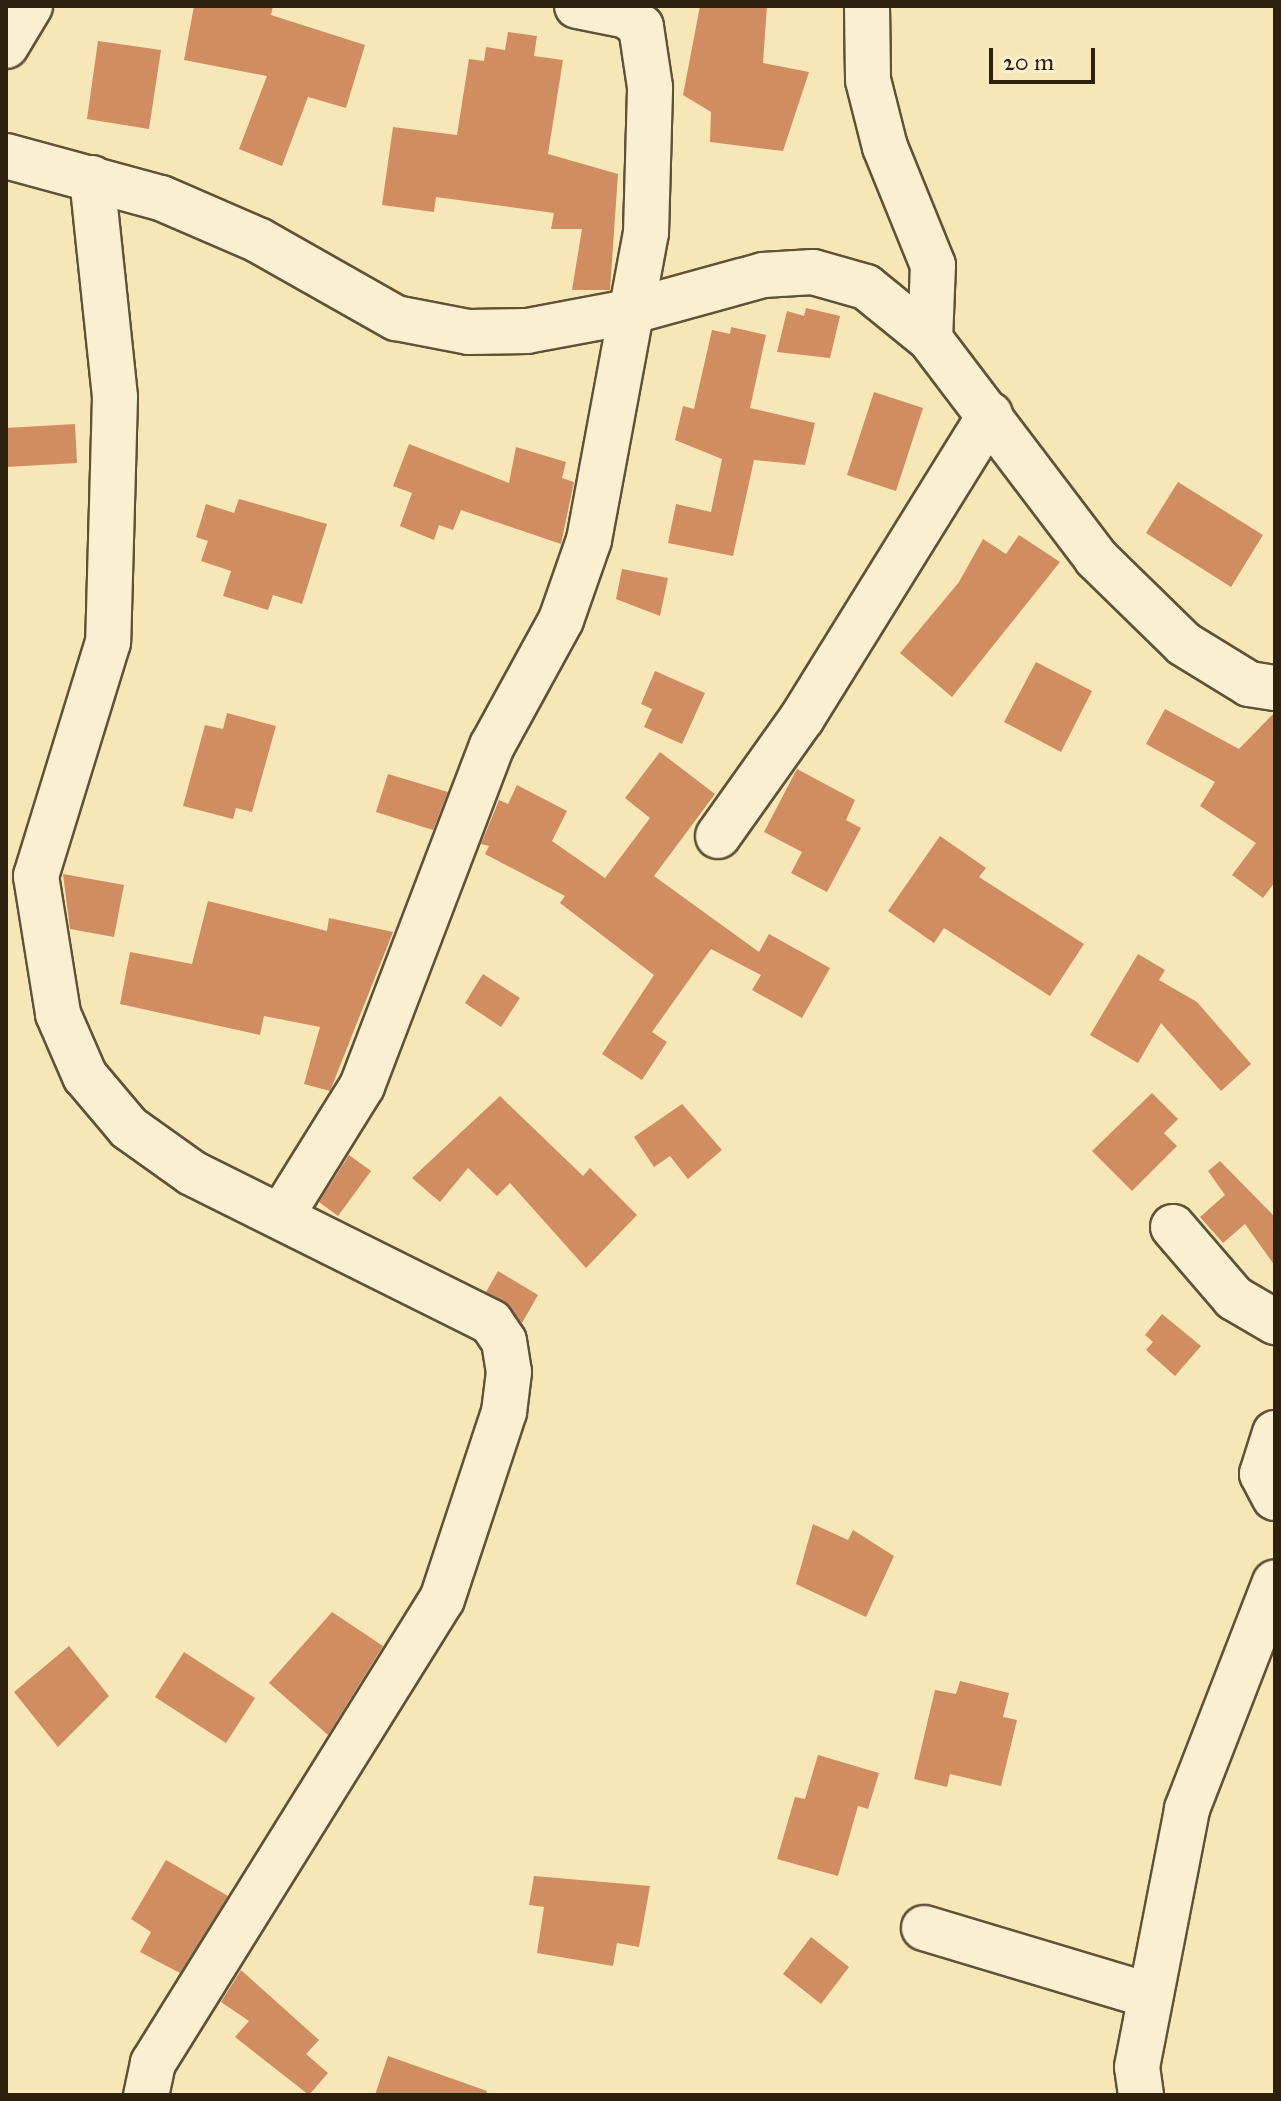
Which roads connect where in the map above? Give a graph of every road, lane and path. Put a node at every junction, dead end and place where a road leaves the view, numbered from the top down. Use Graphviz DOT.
graph roads {
  1 [pos="30,6"];
  2 [pos="577,6"];
  3 [pos="867,6"];
  4 [pos="6,46"];
  5 [pos="6,156"];
  6 [pos="92,178"];
  7 [pos="629,312"];
  8 [pos="930,339"];
  9 [pos="990,415"];
  10 [pos="1275,688"];
  11 [pos="718,836"];
  12 [pos="283,1213"];
  13 [pos="1173,1227"];
  14 [pos="1275,1322"];
  15 [pos="1275,1433"];
  16 [pos="1275,1498"];
  17 [pos="1275,1582"];
  18 [pos="924,1928"];
  19 [pos="1150,1996"];
  20 [pos="146,2095"];
  21 [pos="1141,2095"];
  1 -- 4 [label="street"];
  2 -- 7 [label="street"];
  3 -- 8 [label="street"];
  5 -- 6 [label="street"];
  6 -- 7 [label="street"];
  6 -- 12 [label="street"];
  7 -- 8 [label="street"];
  7 -- 12 [label="street"];
  8 -- 9 [label="street"];
  9 -- 10 [label="street"];
  9 -- 11 [label="street"];
  12 -- 20 [label="street"];
  13 -- 14 [label="street"];
  15 -- 16 [label="street"];
  17 -- 19 [label="street"];
  18 -- 19 [label="street"];
  19 -- 21 [label="street"];
}
